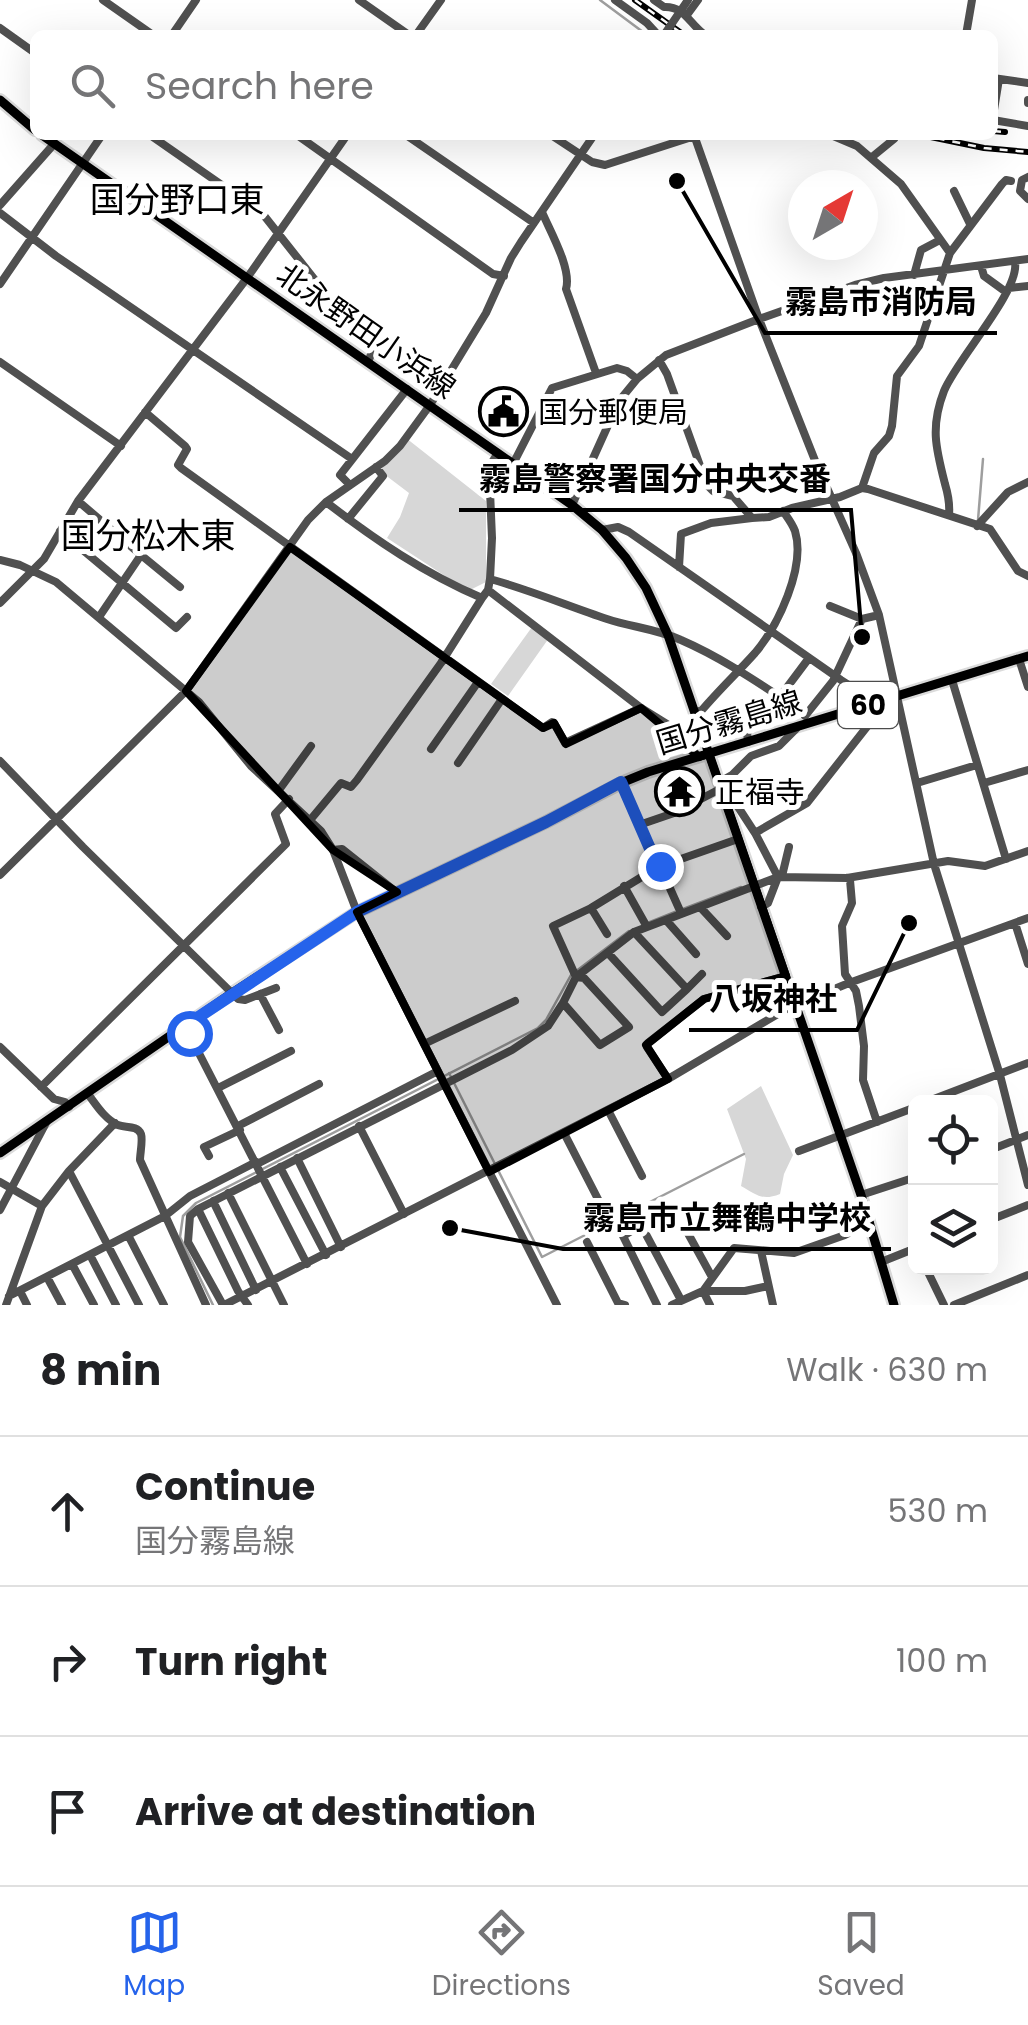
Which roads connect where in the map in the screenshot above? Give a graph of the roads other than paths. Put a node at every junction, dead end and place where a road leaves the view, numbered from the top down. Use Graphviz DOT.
graph roads {
  1 [pos="103,0"];
  2 [pos="196,0"];
  3 [pos="358,0"];
  4 [pos="440,0"];
  5 [pos="614,0"];
  6 [pos="654,0"];
  7 [pos="688,0"];
  8 [pos="698,0"];
  9 [pos="972,0"];
  10 [pos="676,3"];
  11 [pos="687,15"];
  12 [pos="0,28"];
  13 [pos="146,30"];
  14 [pos="175,30"];
  15 [pos="404,30"];
  16 [pos="416,30"];
  17 [pos="655,30"];
  18 [pos="664,30"];
  19 [pos="698,30"];
  20 [pos="967,30"];
  21 [pos="30,49"];
  22 [pos="998,78"];
  23 [pos="1028,83"];
  24 [pos="0,100"];
  25 [pos="998,119"];
  26 [pos="30,126"];
  27 [pos="1028,126"];
  28 [pos="49,140"];
  29 [pos="98,140"];
  30 [pos="157,140"];
  31 [pos="304,140"];
  32 [pos="343,140"];
  33 [pos="413,140"];
  34 [pos="560,140"];
  35 [pos="585,140"];
  36 [pos="591,140"];
  37 [pos="681,140"];
  38 [pos="698,140"];
  39 [pos="843,140"];
  40 [pos="894,140"];
  41 [pos="54,144"];
  42 [pos="583,152"];
  43 [pos="330,158"];
  44 [pos="872,158"];
  45 [pos="82,163"];
  46 [pos="1028,177"];
  47 [pos="1011,181"];
  48 [pos="954,191"];
  49 [pos="1028,199"];
  50 [pos="0,205"];
  51 [pos="542,212"];
  52 [pos="0,213"];
  53 [pos="534,223"];
  54 [pos="970,224"];
  55 [pos="278,233"];
  56 [pos="33,238"];
  57 [pos="940,240"];
  58 [pos="950,252"];
  59 [pos="1028,260"];
  60 [pos="1015,262"];
  61 [pos="981,266"];
  62 [pos="944,271"];
  63 [pos="914,275"];
  64 [pos="504,276"];
  65 [pos="247,278"];
  66 [pos="0,284"];
  67 [pos="1028,286"];
  68 [pos="1008,290"];
  69 [pos="759,319"];
  70 [pos="193,348"];
  71 [pos="659,360"];
  72 [pos="0,362"];
  73 [pos="368,362"];
  74 [pos="596,373"];
  75 [pos="637,379"];
  76 [pos="407,389"];
  77 [pos="430,405"];
  78 [pos="145,412"];
  79 [pos="121,446"];
  80 [pos="498,453"];
  81 [pos="352,458"];
  82 [pos="514,464"];
  83 [pos="376,467"];
  84 [pos="1028,482"];
  85 [pos="350,485"];
  86 [pos="862,488"];
  87 [pos="832,499"];
  88 [pos="78,502"];
  89 [pos="326,502"];
  90 [pos="572,505"];
  91 [pos="783,511"];
  92 [pos="949,515"];
  93 [pos="752,518"];
  94 [pos="348,519"];
  95 [pos="977,526"];
  96 [pos="602,530"];
  97 [pos="60,532"];
  98 [pos="290,546"];
  99 [pos="142,554"];
  100 [pos="0,560"];
  101 [pos="679,567"];
  102 [pos="34,571"];
  103 [pos="1028,576"];
  104 [pos="490,579"];
  105 [pos="122,582"];
  106 [pos="180,587"];
  107 [pos="485,594"];
  108 [pos="0,603"];
  109 [pos="830,606"];
  110 [pos="879,615"];
  111 [pos="99,617"];
  112 [pos="187,618"];
  113 [pos="862,619"];
  114 [pos="770,630"];
  115 [pos="668,635"];
  116 [pos="444,657"];
  117 [pos="1023,657"];
  118 [pos="809,658"];
  119 [pos="737,670"];
  120 [pos="835,676"];
  121 [pos="952,680"];
  122 [pos="478,682"];
  123 [pos="1028,687"];
  124 [pos="186,691"];
  125 [pos="898,695"];
  126 [pos="780,697"];
  127 [pos="502,699"];
  128 [pos="876,703"];
  129 [pos="641,708"];
  130 [pos="694,714"];
  131 [pos="803,722"];
  132 [pos="748,742"];
  133 [pos="311,746"];
  134 [pos="430,748"];
  135 [pos="704,756"];
  136 [pos="0,761"];
  137 [pos="458,764"];
  138 [pos="977,765"];
  139 [pos="1028,770"];
  140 [pos="621,782"];
  141 [pos="984,783"];
  142 [pos="917,784"];
  143 [pos="719,786"];
  144 [pos="278,790"];
  145 [pos="288,799"];
  146 [pos="56,818"];
  147 [pos="311,819"];
  148 [pos="639,826"];
  149 [pos="754,833"];
  150 [pos="738,839"];
  151 [pos="790,847"];
  152 [pos="333,850"];
  153 [pos="1028,851"];
  154 [pos="1006,859"];
  155 [pos="934,864"];
  156 [pos="659,866"];
  157 [pos="0,875"];
  158 [pos="778,875"];
  159 [pos="847,878"];
  160 [pos="753,885"];
  161 [pos="624,886"];
  162 [pos="396,892"];
  163 [pos="700,907"];
  164 [pos="762,907"];
  165 [pos="591,908"];
  166 [pos="680,910"];
  167 [pos="357,912"];
  168 [pos="1028,918"];
  169 [pos="666,920"];
  170 [pos="1015,923"];
  171 [pos="646,924"];
  172 [pos="634,932"];
  173 [pos="607,934"];
  174 [pos="726,936"];
  175 [pos="958,944"];
  176 [pos="184,946"];
  177 [pos="608,953"];
  178 [pos="696,954"];
  179 [pos="1028,964"];
  180 [pos="574,974"];
  181 [pos="702,974"];
  182 [pos="786,976"];
  183 [pos="850,983"];
  184 [pos="276,988"];
  185 [pos="687,989"];
  186 [pos="232,994"];
  187 [pos="260,994"];
  188 [pos="515,1001"];
  189 [pos="563,1004"];
  190 [pos="795,1005"];
  191 [pos="185,1026"];
  192 [pos="279,1030"];
  193 [pos="424,1044"];
  194 [pos="0,1047"];
  195 [pos="291,1051"];
  196 [pos="1028,1063"];
  197 [pos="1000,1075"];
  198 [pos="441,1078"];
  199 [pos="668,1078"];
  200 [pos="319,1084"];
  201 [pos="41,1087"];
  202 [pos="218,1088"];
  203 [pos="88,1094"];
  204 [pos="945,1095"];
  205 [pos="69,1107"];
  206 [pos="608,1110"];
  207 [pos="908,1110"];
  208 [pos="48,1120"];
  209 [pos="877,1122"];
  210 [pos="115,1123"];
  211 [pos="359,1126"];
  212 [pos="239,1128"];
  213 [pos="564,1133"];
  214 [pos="1028,1134"];
  215 [pos="840,1135"];
  216 [pos="1018,1139"];
  217 [pos="998,1147"];
  218 [pos="799,1152"];
  219 [pos="0,1153"];
  220 [pos="209,1156"];
  221 [pos="297,1158"];
  222 [pos="280,1167"];
  223 [pos="259,1168"];
  224 [pos="69,1171"];
  225 [pos="488,1172"];
  226 [pos="642,1176"];
  227 [pos="908,1180"];
  228 [pos="0,1182"];
  229 [pos="1028,1185"];
  230 [pos="11,1189"];
  231 [pos="228,1193"];
  232 [pos="862,1195"];
  233 [pos="213,1202"];
  234 [pos="600,1204"];
  235 [pos="1028,1205"];
  236 [pos="42,1206"];
  237 [pos="198,1209"];
  238 [pos="0,1210"];
  239 [pos="404,1214"];
  240 [pos="165,1216"];
  241 [pos="998,1217"];
  242 [pos="870,1223"];
  243 [pos="685,1228"];
  244 [pos="128,1235"];
  245 [pos="586,1242"];
  246 [pos="109,1244"];
  247 [pos="341,1247"];
  248 [pos="760,1251"];
  249 [pos="908,1251"];
  250 [pos="90,1255"];
  251 [pos="326,1255"];
  252 [pos="881,1262"];
  253 [pos="72,1264"];
  254 [pos="307,1264"];
  255 [pos="929,1275"];
  256 [pos="1028,1275"];
  257 [pos="47,1277"];
  258 [pos="712,1277"];
  259 [pos="273,1282"];
  260 [pos="768,1286"];
  261 [pos="256,1290"];
  262 [pos="20,1291"];
  263 [pos="703,1291"];
  264 [pos="681,1300"];
  265 [pos="8,1301"];
  266 [pos="244,1301"];
  267 [pos="27,1305"];
  268 [pos="62,1305"];
  269 [pos="94,1305"];
  270 [pos="116,1305"];
  271 [pos="140,1305"];
  272 [pos="164,1305"];
  273 [pos="206,1305"];
  274 [pos="223,1305"];
  275 [pos="284,1305"];
  276 [pos="557,1305"];
  277 [pos="624,1305"];
  278 [pos="657,1305"];
  279 [pos="672,1305"];
  280 [pos="710,1305"];
  281 [pos="773,1305"];
  282 [pos="894,1305"];
  283 [pos="944,1305"];
  284 [pos="954,1305"];
  1 -- 13 [label="street"];
  2 -- 14 [label="street"];
  3 -- 15 [label="street"];
  4 -- 16 [label="street"];
  5 -- 17 [label="street"];
  6 -- 10 [label="street"];
  7 -- 18 [label="street, bridge"];
  8 -- 11 [label="street"];
  9 -- 20 [label="street"];
  10 -- 11 [label="street"];
  11 -- 19 [label="street"];
  12 -- 21 [label="street"];
  22 -- 23 [label="street"];
  24 -- 26 [label="main road"];
  25 -- 27 [label="street"];
  28 -- 41 [label="main road, 北永野田小浜線"];
  29 -- 45 [label="street"];
  30 -- 55 [label="street"];
  31 -- 43 [label="street"];
  32 -- 43 [label="street"];
  33 -- 53 [label="street"];
  34 -- 42 [label="street"];
  35 -- 42 [label="street"];
  36 -- 42 [label="street"];
  37 -- 42 [label="street"];
  38 -- 69 [label="street"];
  39 -- 44 [label="street"];
  40 -- 44 [label="street"];
  41 -- 45 [label="main road, 北永野田小浜線"];
  41 -- 50 [label="street"];
  42 -- 51 [label="street"];
  43 -- 55 [label="street"];
  43 -- 64 [label="street"];
  44 -- 57 [label="street"];
  45 -- 56 [label="street"];
  45 -- 65 [label="main road, 北永野田小浜線"];
  46 -- 49 [label="street"];
  47 -- 54 [label="street"];
  48 -- 54 [label="street"];
  51 -- 53 [label="street"];
  51 -- 74 [label="street"];
  52 -- 56 [label="street"];
  53 -- 64 [label="street"];
  54 -- 58 [label="street"];
  55 -- 65 [label="street"];
  55 -- 73 [label="street"];
  56 -- 66 [label="street"];
  56 -- 70 [label="street"];
  57 -- 58 [label="street"];
  57 -- 63 [label="street"];
  58 -- 62 [label="street"];
  59 -- 60 [label="street"];
  60 -- 61 [label="street"];
  60 -- 68 [label="street"];
  61 -- 62 [label="street"];
  61 -- 68 [label="street"];
  62 -- 63 [label="street"];
  62 -- 86 [label="street"];
  63 -- 69 [label="street"];
  64 -- 77 [label="street"];
  65 -- 70 [label="street"];
  65 -- 73 [label="main road, 北永野田小浜線"];
  67 -- 68 [label="street"];
  68 -- 92 [label="street"];
  69 -- 71 [label="street"];
  69 -- 87 [label="street"];
  70 -- 78 [label="street"];
  70 -- 81 [label="street"];
  71 -- 75 [label="street"];
  71 -- 93 [label="street"];
  72 -- 79 [label="street"];
  73 -- 76 [label="main road, 北永野田小浜線"];
  74 -- 75 [label="street"];
  74 -- 82 [label="street"];
  75 -- 90 [label="street"];
  76 -- 77 [label="main road, 北永野田小浜線"];
  76 -- 81 [label="street"];
  77 -- 80 [label="main road, 北永野田小浜線"];
  77 -- 83 [label="street"];
  78 -- 79 [label="street"];
  78 -- 98 [label="street"];
  79 -- 88 [label="street"];
  80 -- 82 [label="main road, 北永野田小浜線"];
  80 -- 104 [label="street"];
  81 -- 85 [label="street"];
  82 -- 90 [label="main road, 北永野田小浜線"];
  83 -- 85 [label="street"];
  83 -- 94 [label="street"];
  84 -- 95 [label="street"];
  85 -- 89 [label="street"];
  86 -- 87 [label="street"];
  86 -- 92 [label="street"];
  87 -- 91 [label="street"];
  87 -- 110 [label="street"];
  88 -- 97 [label="street"];
  88 -- 99 [label="street"];
  89 -- 94 [label="street"];
  89 -- 98 [label="street"];
  90 -- 96 [label="main road, 北永野田小浜線"];
  91 -- 93 [label="street"];
  91 -- 114 [label="street"];
  92 -- 95 [label="street"];
  93 -- 101 [label="street"];
  94 -- 107 [label="street"];
  95 -- 103 [label="street"];
  96 -- 101 [label="street"];
  96 -- 115 [label="main road, 北永野田小浜線"];
  97 -- 102 [label="street"];
  97 -- 105 [label="street"];
  98 -- 116 [label="street"];
  98 -- 124 [label="street"];
  99 -- 105 [label="street"];
  99 -- 106 [label="street"];
  100 -- 102 [label="street"];
  101 -- 114 [label="street"];
  102 -- 108 [label="street"];
  102 -- 111 [label="street"];
  104 -- 107 [label="street"];
  104 -- 115 [label="street"];
  105 -- 111 [label="street"];
  105 -- 112 [label="street"];
  107 -- 116 [label="street"];
  107 -- 129 [label="street"];
  109 -- 113 [label="street"];
  110 -- 113 [label="street"];
  110 -- 125 [label="street"];
  111 -- 124 [label="street"];
  113 -- 120 [label="street"];
  114 -- 118 [label="street"];
  114 -- 119 [label="street"];
  115 -- 119 [label="street"];
  115 -- 130 [label="main road, 北永野田小浜線"];
  116 -- 122 [label="street"];
  116 -- 147 [label="street"];
  117 -- 121 [label="main road, 国分霧島線 / 60"];
  117 -- 123 [label="street"];
  118 -- 120 [label="street"];
  118 -- 126 [label="street"];
  119 -- 126 [label="street"];
  119 -- 130 [label="street"];
  120 -- 128 [label="street"];
  120 -- 131 [label="street"];
  121 -- 125 [label="main road, 国分霧島線 / 60"];
  121 -- 138 [label="street"];
  122 -- 127 [label="street"];
  122 -- 134 [label="street"];
  124 -- 144 [label="street"];
  124 -- 146 [label="street"];
  125 -- 128 [label="main road, 国分霧島線 / 60"];
  125 -- 142 [label="street"];
  126 -- 131 [label="street"];
  126 -- 132 [label="street"];
  127 -- 129 [label="street"];
  127 -- 137 [label="street"];
  128 -- 131 [label="main road, 国分霧島線 / 60"];
  128 -- 149 [label="street"];
  129 -- 135 [label="street"];
  130 -- 135 [label="main road, 北永野田小浜線"];
  131 -- 132 [label="main road, 国分霧島線 / 60"];
  131 -- 143 [label="street"];
  132 -- 135 [label="main road, 国分霧島線 / 60"];
  133 -- 144 [label="street"];
  135 -- 140 [label="main road, 国分霧島線 / 60"];
  135 -- 143 [label="main road, 北永野田小浜線"];
  136 -- 146 [label="street"];
  138 -- 141 [label="street"];
  138 -- 142 [label="street"];
  139 -- 141 [label="street"];
  140 -- 148 [label="street"];
  140 -- 162 [label="main road, 国分霧島線 / 60"];
  141 -- 154 [label="street"];
  142 -- 155 [label="street"];
  143 -- 148 [label="street"];
  143 -- 149 [label="street"];
  143 -- 150 [label="main road, 北永野田小浜線"];
  144 -- 145 [label="street"];
  145 -- 147 [label="street"];
  145 -- 176 [label="street"];
  146 -- 157 [label="street"];
  146 -- 176 [label="street"];
  147 -- 152 [label="street"];
  148 -- 156 [label="street"];
  149 -- 158 [label="street"];
  150 -- 156 [label="street"];
  150 -- 160 [label="main road, 北永野田小浜線"];
  151 -- 158 [label="street"];
  152 -- 162 [label="street"];
  152 -- 167 [label="street"];
  153 -- 154 [label="street"];
  154 -- 155 [label="street"];
  155 -- 159 [label="street"];
  155 -- 175 [label="street"];
  156 -- 161 [label="street"];
  156 -- 166 [label="street"];
  158 -- 159 [label="street"];
  158 -- 160 [label="street"];
  158 -- 164 [label="street"];
  159 -- 183 [label="street"];
  160 -- 163 [label="street"];
  160 -- 164 [label="main road, 北永野田小浜線"];
  161 -- 165 [label="street"];
  161 -- 171 [label="street"];
  162 -- 167 [label="main road, 国分霧島線 / 60"];
  163 -- 166 [label="street"];
  163 -- 174 [label="street"];
  164 -- 182 [label="main road, 北永野田小浜線"];
  165 -- 173 [label="street"];
  165 -- 180 [label="street"];
  166 -- 169 [label="street"];
  167 -- 186 [label="main road, 国分霧島線 / 60"];
  167 -- 193 [label="street"];
  168 -- 170 [label="street"];
  169 -- 171 [label="street"];
  169 -- 178 [label="street"];
  170 -- 175 [label="street"];
  170 -- 179 [label="street"];
  171 -- 172 [label="street"];
  172 -- 177 [label="street"];
  172 -- 185 [label="street"];
  175 -- 183 [label="street"];
  175 -- 197 [label="street"];
  176 -- 186 [label="street"];
  176 -- 201 [label="street"];
  177 -- 180 [label="street"];
  177 -- 185 [label="street"];
  180 -- 189 [label="street"];
  180 -- 189 [label="street"];
  181 -- 185 [label="street"];
  182 -- 190 [label="main road, 北永野田小浜線"];
  182 -- 199 [label="street"];
  183 -- 190 [label="street"];
  183 -- 209 [label="street"];
  184 -- 187 [label="street"];
  186 -- 187 [label="street"];
  186 -- 191 [label="main road, 国分霧島線 / 60"];
  187 -- 192 [label="street"];
  188 -- 193 [label="street"];
  189 -- 198 [label="street"];
  190 -- 199 [label="street"];
  190 -- 215 [label="main road, 北永野田小浜線"];
  191 -- 202 [label="street"];
  191 -- 203 [label="main road, 国分霧島線 / 60"];
  193 -- 198 [label="street"];
  194 -- 201 [label="street"];
  195 -- 202 [label="street"];
  196 -- 197 [label="street"];
  197 -- 204 [label="street"];
  197 -- 216 [label="street"];
  198 -- 211 [label="street"];
  198 -- 223 [label="street"];
  198 -- 225 [label="street"];
  199 -- 206 [label="street"];
  200 -- 212 [label="street"];
  201 -- 205 [label="street"];
  202 -- 212 [label="street"];
  203 -- 205 [label="main road, 国分霧島線 / 60"];
  203 -- 210 [label="street"];
  205 -- 208 [label="main road, 国分霧島線 / 60"];
  206 -- 213 [label="street"];
  206 -- 226 [label="street"];
  207 -- 209 [label="street"];
  208 -- 219 [label="main road, 国分霧島線 / 60"];
  208 -- 230 [label="street"];
  209 -- 215 [label="street"];
  210 -- 224 [label="street"];
  210 -- 240 [label="street"];
  211 -- 221 [label="street"];
  211 -- 239 [label="street"];
  212 -- 220 [label="street"];
  212 -- 223 [label="street"];
  213 -- 225 [label="street"];
  213 -- 234 [label="street"];
  214 -- 216 [label="street"];
  215 -- 218 [label="street"];
  215 -- 232 [label="main road, 北永野田小浜線"];
  216 -- 217 [label="street"];
  216 -- 229 [label="street"];
  221 -- 222 [label="street"];
  221 -- 247 [label="street"];
  222 -- 223 [label="street"];
  222 -- 251 [label="street"];
  223 -- 231 [label="street"];
  223 -- 240 [label="street"];
  223 -- 254 [label="street"];
  224 -- 236 [label="street"];
  224 -- 246 [label="street"];
  225 -- 239 [label="street"];
  225 -- 276 [label="street"];
  227 -- 232 [label="street"];
  228 -- 230 [label="street"];
  230 -- 236 [label="street"];
  230 -- 238 [label="street"];
  231 -- 233 [label="street"];
  231 -- 259 [label="street"];
  232 -- 242 [label="main road, 北永野田小浜線"];
  233 -- 237 [label="street"];
  233 -- 261 [label="street"];
  235 -- 241 [label="street"];
  236 -- 265 [label="street"];
  237 -- 266 [label="street"];
  237 -- 274 [label="street"];
  239 -- 247 [label="street"];
  240 -- 244 [label="street"];
  240 -- 273 [label="street"];
  242 -- 248 [label="street"];
  242 -- 252 [label="main road, 北永野田小浜線"];
  243 -- 258 [label="street"];
  244 -- 246 [label="street"];
  244 -- 272 [label="street"];
  245 -- 277 [label="street"];
  246 -- 250 [label="street"];
  246 -- 271 [label="street"];
  247 -- 251 [label="street"];
  248 -- 258 [label="street"];
  248 -- 260 [label="street"];
  249 -- 252 [label="street"];
  250 -- 253 [label="street"];
  250 -- 270 [label="street"];
  251 -- 254 [label="street"];
  252 -- 282 [label="main road, 北永野田小浜線"];
  253 -- 257 [label="street"];
  253 -- 269 [label="street"];
  254 -- 259 [label="street"];
  255 -- 283 [label="street"];
  256 -- 284 [label="street"];
  257 -- 262 [label="street"];
  257 -- 268 [label="street"];
  258 -- 263 [label="street"];
  259 -- 261 [label="street"];
  259 -- 275 [label="street"];
  260 -- 263 [label="street"];
  260 -- 281 [label="street"];
  261 -- 266 [label="street"];
  262 -- 265 [label="street"];
  262 -- 267 [label="street"];
  263 -- 264 [label="street"];
  263 -- 280 [label="street"];
  264 -- 278 [label="street"];
  264 -- 279 [label="street"];
  266 -- 274 [label="street"];
}
